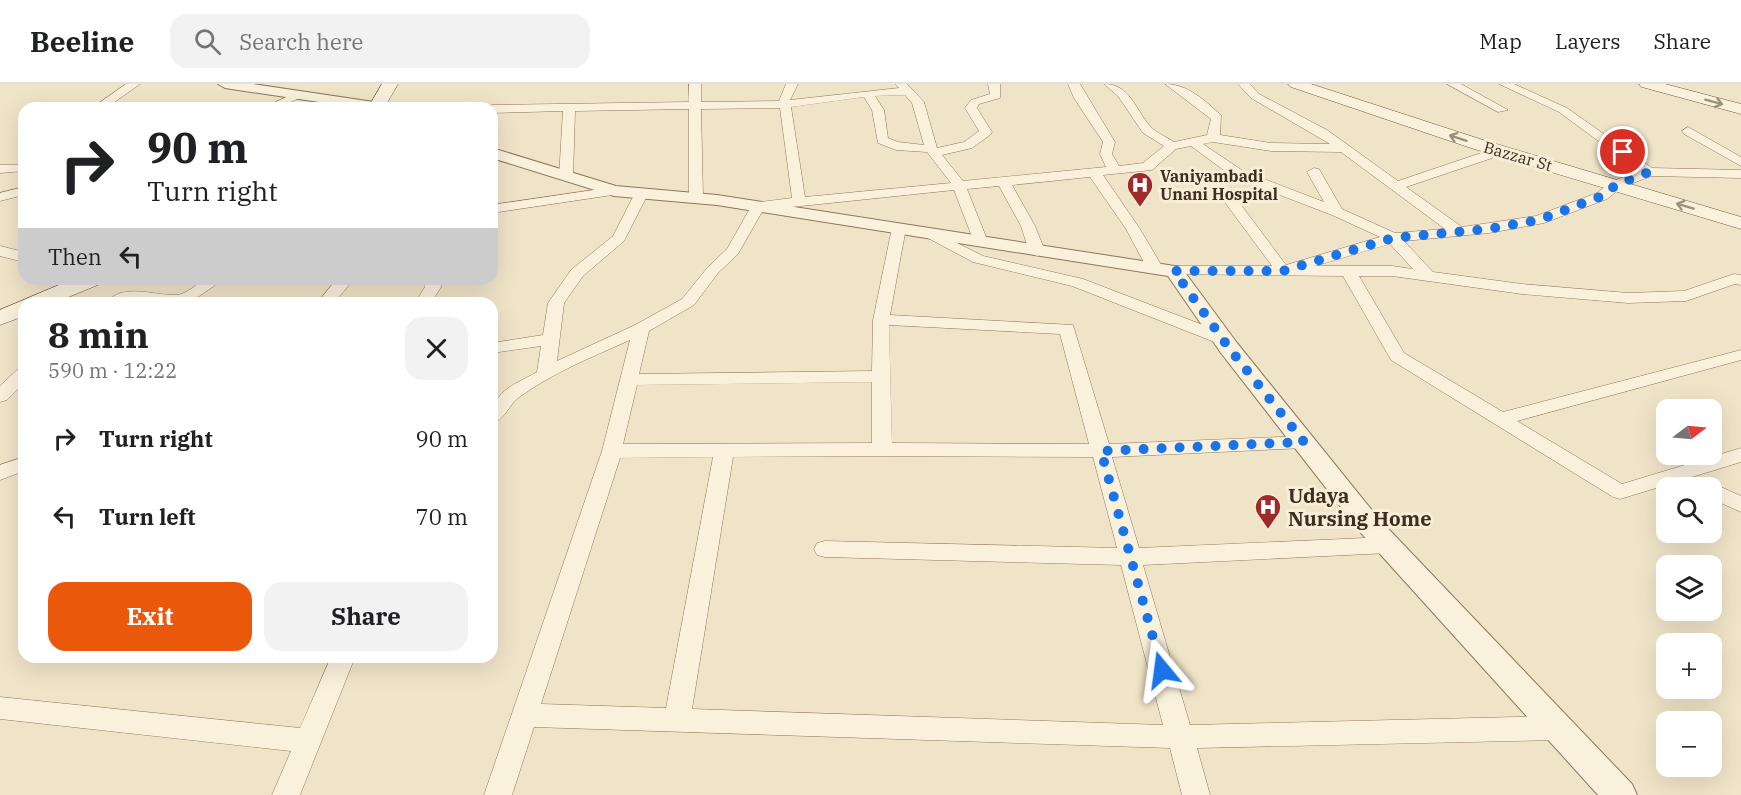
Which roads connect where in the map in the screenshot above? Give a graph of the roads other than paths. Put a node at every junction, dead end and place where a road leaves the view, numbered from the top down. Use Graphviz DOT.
graph roads {
  1 [pos="134,84"];
  2 [pos="225,84"];
  3 [pos="390,84"];
  4 [pos="695,84"];
  5 [pos="792,84"];
  6 [pos="994,84"];
  7 [pos="1074,84"];
  8 [pos="1110,84"];
  9 [pos="1171,84"];
  10 [pos="1244,84"];
  11 [pos="1296,84"];
  12 [pos="1453,84"];
  13 [pos="1505,84"];
  14 [pos="1654,85"];
  15 [pos="905,88"];
  16 [pos="867,93"];
  17 [pos="299,95"];
  18 [pos="107,102"];
  19 [pos="283,102"];
  20 [pos="343,102"];
  21 [pos="378,102"];
  22 [pos="785,104"];
  23 [pos="694,107"];
  24 [pos="498,109"];
  25 [pos="569,109"];
  26 [pos="1741,109"];
  27 [pos="1502,110"];
  28 [pos="1688,131"];
  29 [pos="1214,138"];
  30 [pos="1193,142"];
  31 [pos="1172,146"];
  32 [pos="1343,148"];
  33 [pos="932,151"];
  34 [pos="1500,151"];
  35 [pos="498,155"];
  36 [pos="1741,162"];
  37 [pos="18,168"];
  38 [pos="0,169"];
  39 [pos="1114,169"];
  40 [pos="1093,171"];
  41 [pos="1314,172"];
  42 [pos="1649,172"];
  43 [pos="1741,175"];
  44 [pos="566,177"];
  45 [pos="1003,180"];
  46 [pos="958,185"];
  47 [pos="1616,185"];
  48 [pos="1396,186"];
  49 [pos="614,191"];
  50 [pos="18,192"];
  51 [pos="1225,193"];
  52 [pos="641,194"];
  53 [pos="0,197"];
  54 [pos="696,198"];
  55 [pos="799,202"];
  56 [pos="758,206"];
  57 [pos="498,208"];
  58 [pos="1337,212"];
  59 [pos="1741,224"];
  60 [pos="899,228"];
  61 [pos="1458,231"];
  62 [pos="931,234"];
  63 [pos="1393,238"];
  64 [pos="981,242"];
  65 [pos="0,251"];
  66 [pos="1037,251"];
  67 [pos="18,256"];
  68 [pos="1164,270"];
  69 [pos="1348,270"];
  70 [pos="1283,271"];
  71 [pos="1427,275"];
  72 [pos="1741,279"];
  73 [pos="78,285"];
  74 [pos="206,285"];
  75 [pos="341,285"];
  76 [pos="49,297"];
  77 [pos="122,297"];
  78 [pos="152,297"];
  79 [pos="187,297"];
  80 [pos="330,297"];
  81 [pos="18,310"];
  82 [pos="0,318"];
  83 [pos="881,320"];
  84 [pos="640,329"];
  85 [pos="551,339"];
  86 [pos="1223,339"];
  87 [pos="498,347"];
  88 [pos="1741,355"];
  89 [pos="546,373"];
  90 [pos="882,375"];
  91 [pos="18,379"];
  92 [pos="629,380"];
  93 [pos="0,396"];
  94 [pos="498,409"];
  95 [pos="1501,419"];
  96 [pos="1304,442"];
  97 [pos="882,449"];
  98 [pos="724,450"];
  99 [pos="612,451"];
  100 [pos="1101,451"];
  101 [pos="1741,455"];
  102 [pos="18,466"];
  103 [pos="0,473"];
  104 [pos="1679,474"];
  105 [pos="1685,477"];
  106 [pos="1722,495"];
  107 [pos="1741,505"];
  108 [pos="1388,545"];
  109 [pos="825,549"];
  110 [pos="1130,557"];
  111 [pos="340,663"];
  112 [pos="0,708"];
  113 [pos="524,715"];
  114 [pos="677,722"];
  115 [pos="1558,729"];
  116 [pos="1180,737"];
  117 [pos="308,741"];
  118 [pos="286,795"];
  119 [pos="498,795"];
  120 [pos="1196,795"];
  121 [pos="1620,795"];
  1 -- 18 [label="street"];
  2 -- 17 [label="street"];
  3 -- 21 [label="main road"];
  4 -- 23 [label="street"];
  5 -- 22 [label="street"];
  6 -- 33 [label="street"];
  7 -- 39 [label="street"];
  8 -- 31 [label="street"];
  9 -- 29 [label="street"];
  10 -- 32 [label="street"];
  34 -- 11 [label="main road, Bazzar St, one-way"];
  12 -- 27 [label="street"];
  13 -- 42 [label="street"];
  14 -- 26 [label="main road, one-way"];
  15 -- 16 [label="street"];
  15 -- 33 [label="street"];
  16 -- 22 [label="street"];
  16 -- 33 [label="street"];
  17 -- 19 [label="street"];
  17 -- 20 [label="street"];
  22 -- 23 [label="street"];
  22 -- 55 [label="street"];
  23 -- 25 [label="street"];
  23 -- 54 [label="street"];
  24 -- 25 [label="street"];
  25 -- 44 [label="street"];
  28 -- 36 [label="street"];
  29 -- 30 [label="street"];
  29 -- 32 [label="street"];
  30 -- 31 [label="street"];
  30 -- 58 [label="street"];
  31 -- 39 [label="street"];
  32 -- 48 [label="street"];
  33 -- 46 [label="street"];
  34 -- 47 [label="main road, Bazzar St"];
  34 -- 48 [label="street"];
  35 -- 44 [label="street"];
  37 -- 38 [label="street"];
  39 -- 40 [label="street"];
  40 -- 45 [label="street"];
  40 -- 68 [label="street"];
  41 -- 58 [label="street"];
  42 -- 43 [label="street"];
  42 -- 47 [label="street"];
  44 -- 49 [label="street"];
  45 -- 46 [label="street"];
  45 -- 66 [label="street"];
  46 -- 55 [label="street"];
  46 -- 64 [label="street"];
  59 -- 47 [label="main road, Bazzar St, one-way"];
  47 -- 61 [label="street"];
  48 -- 61 [label="street"];
  49 -- 52 [label="street"];
  49 -- 57 [label="street"];
  50 -- 53 [label="street"];
  51 -- 70 [label="street"];
  52 -- 54 [label="street"];
  52 -- 85 [label="street"];
  54 -- 56 [label="street"];
  55 -- 56 [label="street"];
  56 -- 60 [label="street"];
  56 -- 84 [label="street"];
  58 -- 63 [label="street"];
  60 -- 62 [label="street"];
  60 -- 83 [label="street"];
  61 -- 63 [label="street"];
  62 -- 64 [label="street"];
  62 -- 86 [label="street"];
  63 -- 70 [label="street"];
  63 -- 71 [label="street"];
  64 -- 66 [label="street"];
  65 -- 67 [label="street"];
  66 -- 68 [label="street"];
  68 -- 70 [label="street"];
  68 -- 86 [label="street"];
  69 -- 70 [label="street"];
  69 -- 71 [label="street"];
  69 -- 95 [label="street"];
  71 -- 72 [label="street"];
  73 -- 76 [label="main road"];
  74 -- 79 [label="street"];
  75 -- 80 [label="street"];
  77 -- 78 [label="street"];
  81 -- 82 [label="main road"];
  83 -- 90 [label="street"];
  83 -- 100 [label="street"];
  84 -- 89 [label="street"];
  84 -- 92 [label="street"];
  85 -- 87 [label="street"];
  85 -- 89 [label="street"];
  86 -- 96 [label="street"];
  88 -- 95 [label="street"];
  89 -- 94 [label="street"];
  90 -- 92 [label="street"];
  90 -- 97 [label="street"];
  91 -- 93 [label="street"];
  92 -- 99 [label="street"];
  95 -- 104 [label="street"];
  96 -- 100 [label="street"];
  96 -- 108 [label="street"];
  97 -- 98 [label="street"];
  97 -- 100 [label="street"];
  98 -- 99 [label="street"];
  98 -- 114 [label="street"];
  99 -- 113 [label="street"];
  100 -- 110 [label="street"];
  101 -- 104 [label="street"];
  102 -- 103 [label="street"];
  104 -- 105 [label="street"];
  106 -- 107 [label="street"];
  108 -- 110 [label="street"];
  108 -- 115 [label="street"];
  109 -- 110 [label="street"];
  110 -- 116 [label="street"];
  111 -- 117 [label="street"];
  112 -- 117 [label="street"];
  113 -- 114 [label="street"];
  113 -- 119 [label="street"];
  114 -- 116 [label="street"];
  115 -- 116 [label="street"];
  115 -- 121 [label="street"];
  116 -- 120 [label="street"];
  117 -- 118 [label="street"];
}
